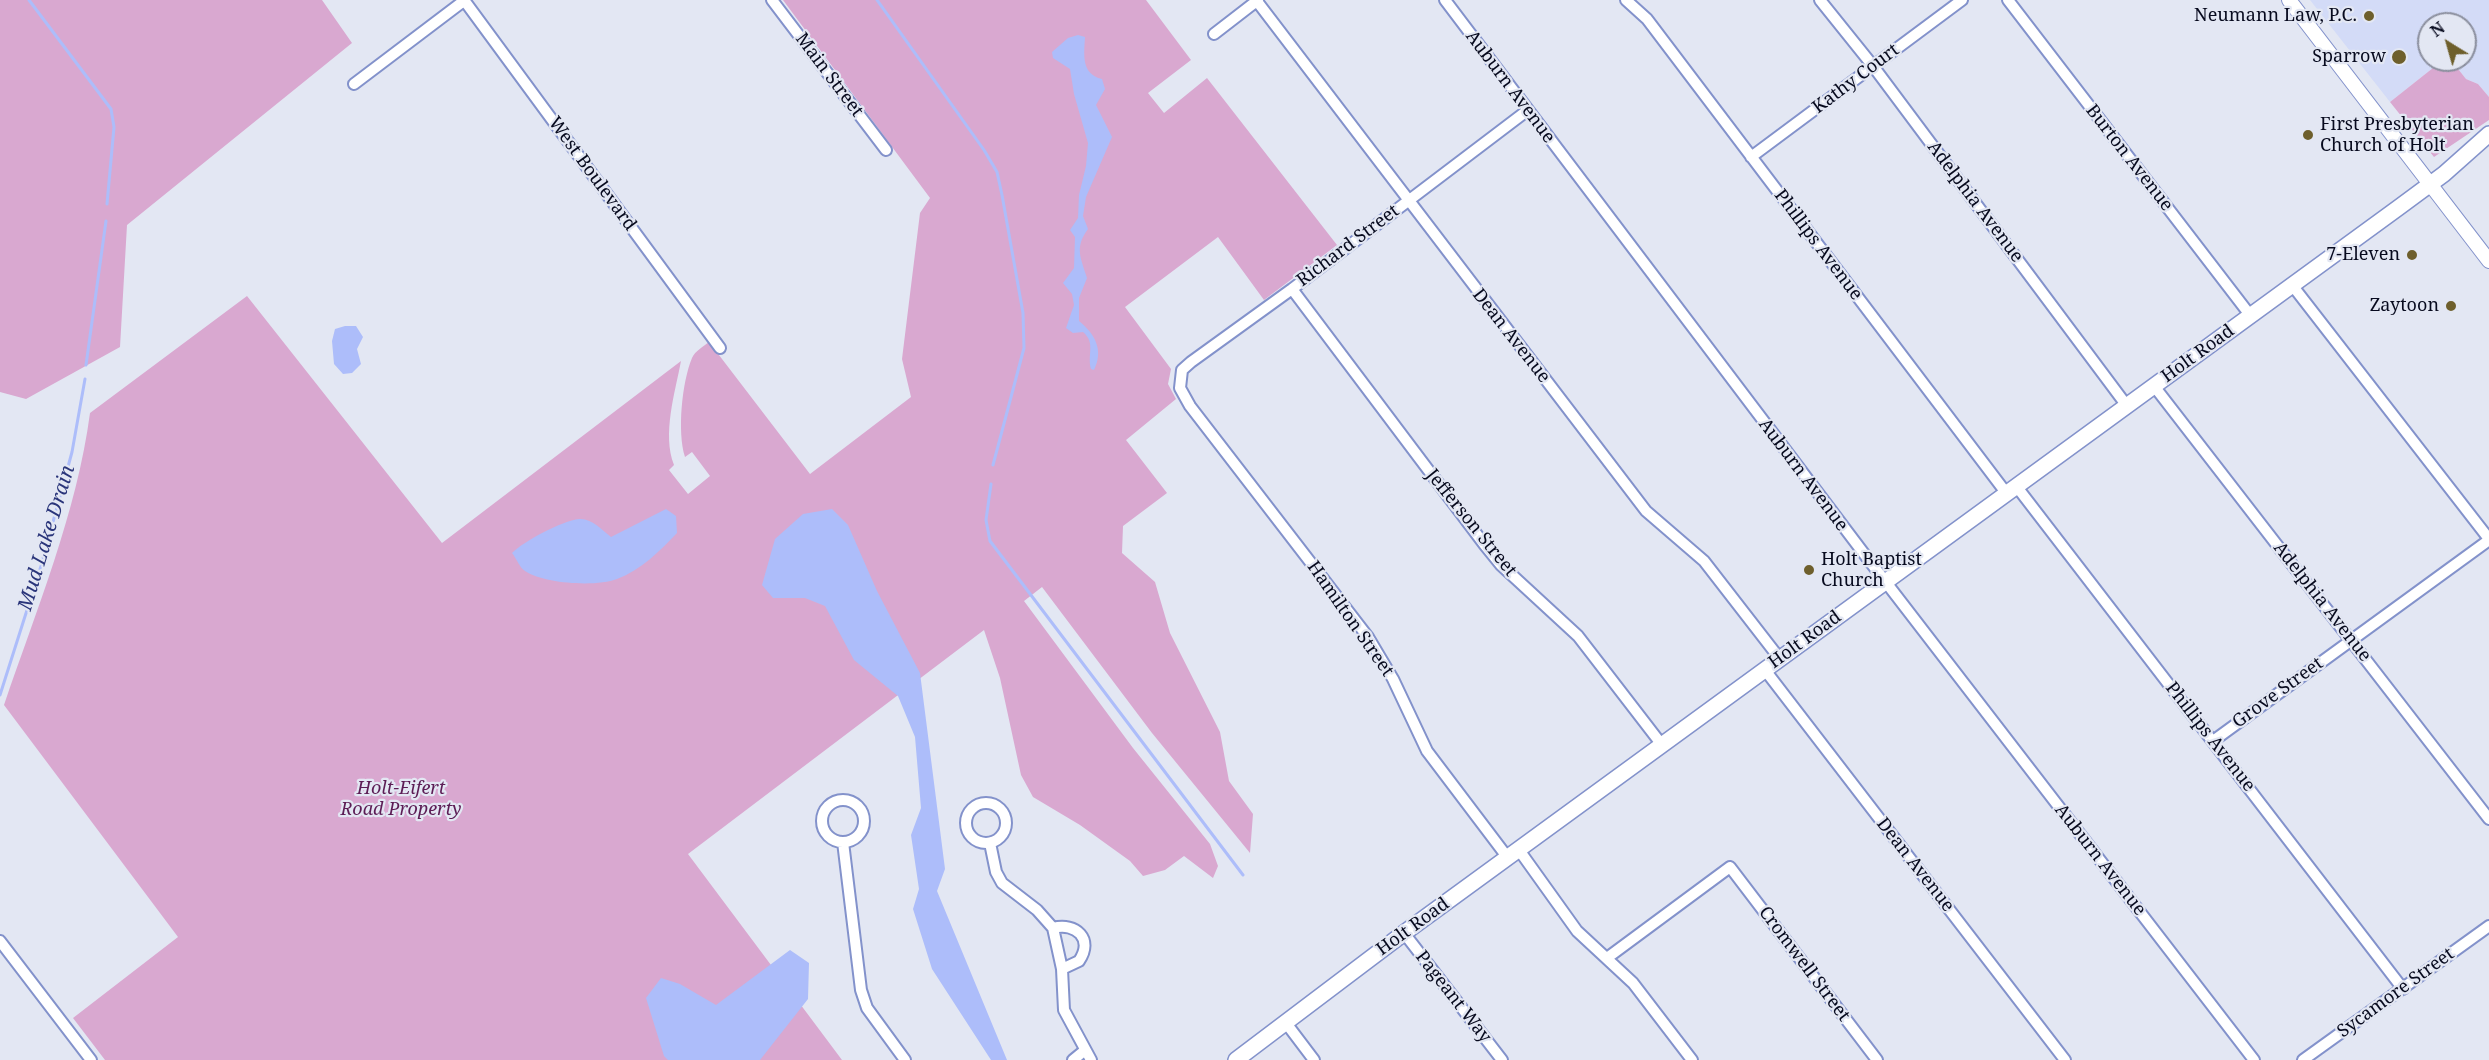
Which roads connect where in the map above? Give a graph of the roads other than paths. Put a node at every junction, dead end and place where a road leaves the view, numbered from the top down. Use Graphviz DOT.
graph roads {
  1 [pos="465,0"];
  2 [pos="772,0"];
  3 [pos="1256,0"];
  4 [pos="1445,0"];
  5 [pos="1626,0"];
  6 [pos="1820,0"];
  7 [pos="1962,0"];
  8 [pos="2008,0"];
  9 [pos="2289,0"];
  10 [pos="1214,34"];
  11 [pos="1873,66"];
  12 [pos="354,84"];
  13 [pos="1528,111"];
  14 [pos="2489,134"];
  15 [pos="886,150"];
  16 [pos="1750,157"];
  17 [pos="2430,184"];
  18 [pos="1407,201"];
  19 [pos="2489,261"];
  20 [pos="2292,285"];
  21 [pos="1292,289"];
  22 [pos="2250,315"];
  23 [pos="720,348"];
  24 [pos="2154,386"];
  25 [pos="1180,388"];
  26 [pos="2127,406"];
  27 [pos="2012,490"];
  28 [pos="2489,540"];
  29 [pos="1885,582"];
  30 [pos="2351,639"];
  31 [pos="1780,659"];
  32 [pos="1765,670"];
  33 [pos="2213,741"];
  34 [pos="1662,745"];
  35 [pos="2489,819"];
  36 [pos="843,842"];
  37 [pos="990,843"];
  38 [pos="1513,854"];
  39 [pos="2489,926"];
  40 [pos="1053,928"];
  41 [pos="1404,933"];
  42 [pos="0,941"];
  43 [pos="1607,958"];
  44 [pos="1062,969"];
  45 [pos="2403,988"];
  46 [pos="1286,1023"];
  47 [pos="1088,1055"];
  48 [pos="91,1060"];
  49 [pos="905,1060"];
  50 [pos="1073,1060"];
  51 [pos="1236,1060"];
  52 [pos="1314,1060"];
  53 [pos="1502,1060"];
  54 [pos="1692,1060"];
  55 [pos="1877,1060"];
  56 [pos="2065,1060"];
  57 [pos="2254,1060"];
  58 [pos="2303,1060"];
  1 -- 12 [label="street"];
  1 -- 23 [label="street, West Boulevard"];
  2 -- 15 [label="street, Main Street"];
  3 -- 10 [label="street"];
  3 -- 18 [label="street, Dean Avenue"];
  4 -- 13 [label="street, Auburn Avenue"];
  5 -- 16 [label="street, Phillips Avenue"];
  6 -- 11 [label="street, Adelphia Avenue"];
  7 -- 11 [label="street, Kathy Court"];
  8 -- 22 [label="street, Burton Avenue"];
  9 -- 17 [label="street"];
  11 -- 16 [label="street, Kathy Court"];
  11 -- 26 [label="street, Adelphia Avenue"];
  13 -- 18 [label="street, Richard Street"];
  13 -- 29 [label="street, Auburn Avenue"];
  14 -- 17 [label="main road, Holt Road"];
  16 -- 27 [label="street, Phillips Avenue"];
  17 -- 19 [label="street"];
  17 -- 20 [label="main road, Holt Road"];
  18 -- 21 [label="street, Richard Street"];
  18 -- 31 [label="street, Dean Avenue"];
  20 -- 22 [label="main road, Holt Road"];
  20 -- 28 [label="street"];
  21 -- 25 [label="street, Richard Street"];
  21 -- 34 [label="street, Jefferson Street"];
  22 -- 24 [label="main road, Holt Road"];
  24 -- 26 [label="main road, Holt Road"];
  24 -- 30 [label="street, Adelphia Avenue"];
  25 -- 38 [label="street, Hamilton Street"];
  26 -- 27 [label="main road, Holt Road"];
  27 -- 29 [label="main road, Holt Road"];
  27 -- 33 [label="street, Phillips Avenue"];
  28 -- 30 [label="street, Grove Street"];
  29 -- 31 [label="main road, Holt Road"];
  29 -- 57 [label="street, Auburn Avenue"];
  30 -- 33 [label="street, Grove Street"];
  30 -- 35 [label="street, Adelphia Avenue"];
  31 -- 32 [label="main road, Holt Road"];
  32 -- 34 [label="main road, Holt Road"];
  32 -- 56 [label="street, Dean Avenue"];
  33 -- 45 [label="street, Phillips Avenue"];
  34 -- 38 [label="main road, Holt Road"];
  36 -- 36 [label="street"];
  36 -- 49 [label="street"];
  37 -- 40 [label="street"];
  38 -- 41 [label="main road, Holt Road"];
  38 -- 43 [label="street, Hamilton Street"];
  39 -- 45 [label="street, Sycamore Street"];
  40 -- 44 [label="street"];
  40 -- 44 [label="street"];
  41 -- 46 [label="main road, Holt Road"];
  41 -- 53 [label="street, Pageant Way"];
  42 -- 48 [label="street"];
  43 -- 54 [label="street, Hamilton Street"];
  43 -- 55 [label="street, Cromwell Street"];
  44 -- 47 [label="street"];
  45 -- 58 [label="street, Sycamore Street"];
  46 -- 51 [label="main road, Holt Road"];
  46 -- 52 [label="street"];
  47 -- 50 [label="street"];
}
